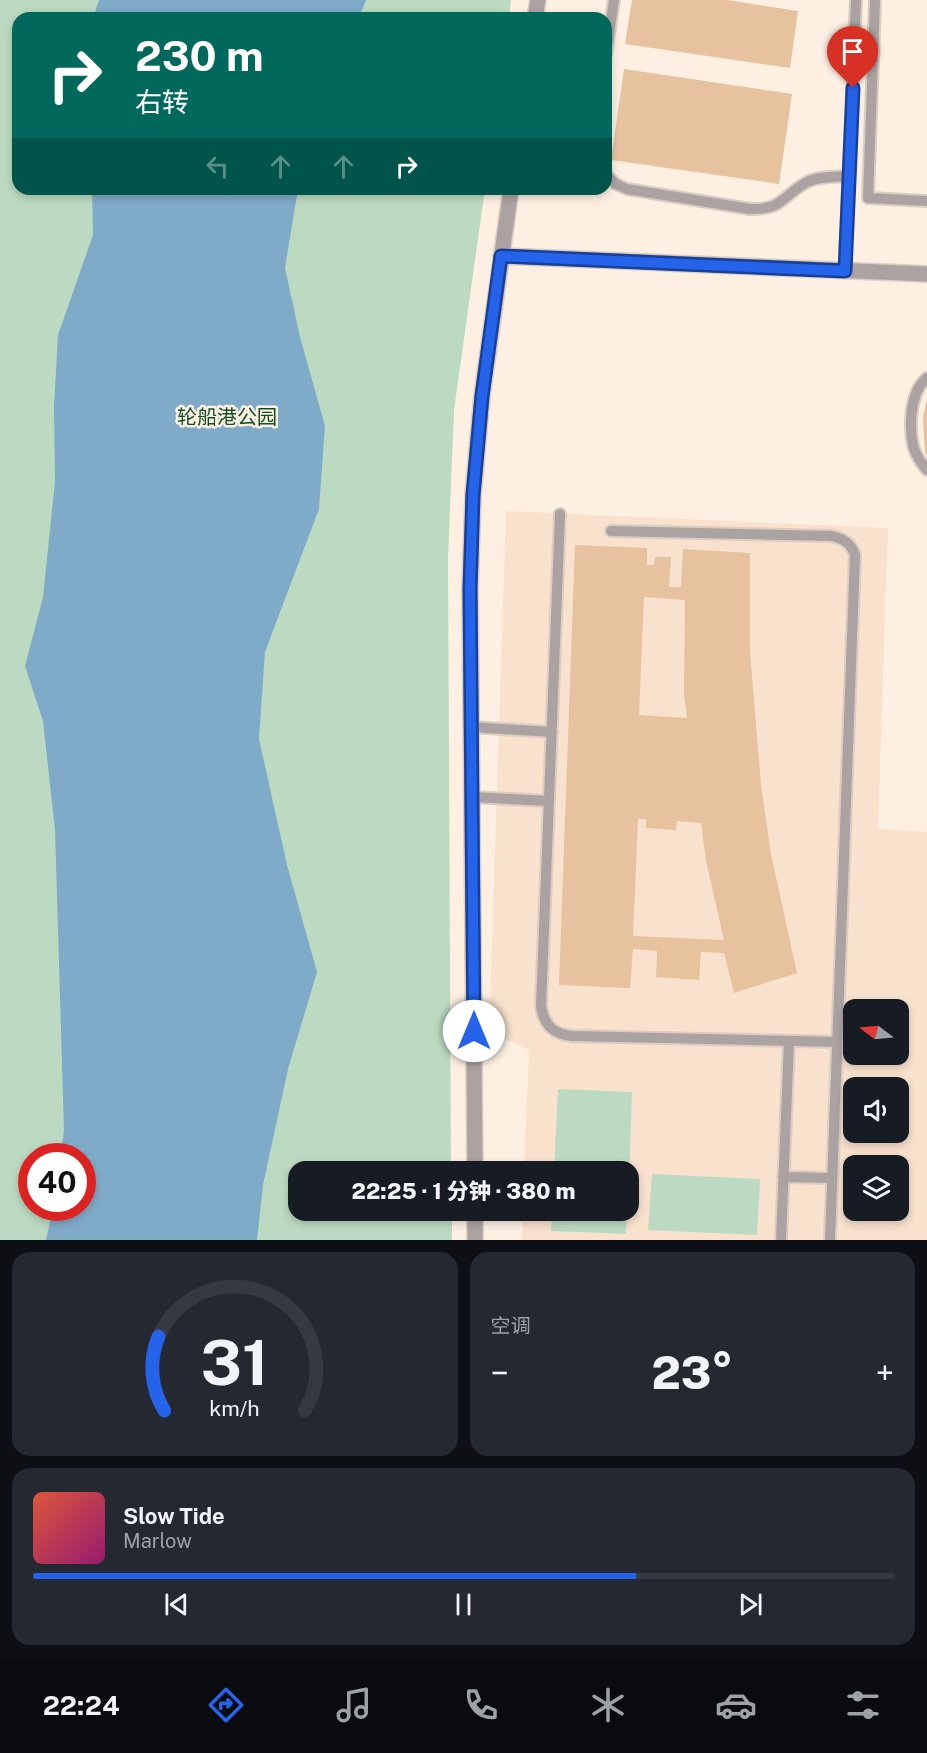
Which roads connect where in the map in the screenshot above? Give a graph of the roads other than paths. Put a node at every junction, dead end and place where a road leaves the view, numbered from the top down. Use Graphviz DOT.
graph roads {
  1 [pos="856,0"];
  2 [pos="875,0"];
  3 [pos="849,176"];
  4 [pos="612,180"];
  5 [pos="510,195"];
  6 [pos="927,201"];
  7 [pos="501,256"];
  8 [pos="845,271"];
  9 [pos="927,274"];
  10 [pos="927,378"];
  11 [pos="927,470"];
  12 [pos="560,514"];
  13 [pos="611,531"];
  14 [pos="471,727"];
  15 [pos="552,732"];
  16 [pos="472,797"];
  17 [pos="549,801"];
  18 [pos="789,1041"];
  19 [pos="837,1042"];
  20 [pos="475,1161"];
  21 [pos="783,1178"];
  22 [pos="832,1178"];
  23 [pos="475,1221"];
  24 [pos="475,1240"];
  25 [pos="781,1240"];
  26 [pos="830,1240"];
  1 -- 3 [label="lane"];
  2 -- 6 [label="lane"];
  3 -- 4 [label="lane"];
  3 -- 8 [label="lane"];
  5 -- 7 [label="street"];
  7 -- 8 [label="street"];
  7 -- 14 [label="street"];
  8 -- 9 [label="street"];
  10 -- 11 [label="lane"];
  12 -- 15 [label="lane"];
  13 -- 19 [label="lane"];
  14 -- 15 [label="lane"];
  14 -- 16 [label="street"];
  15 -- 17 [label="lane"];
  16 -- 17 [label="lane"];
  16 -- 20 [label="street"];
  17 -- 18 [label="lane"];
  18 -- 19 [label="lane"];
  18 -- 21 [label="lane"];
  19 -- 22 [label="lane"];
  21 -- 22 [label="lane"];
  21 -- 25 [label="lane"];
  22 -- 26 [label="lane"];
  23 -- 24 [label="street"];
}
